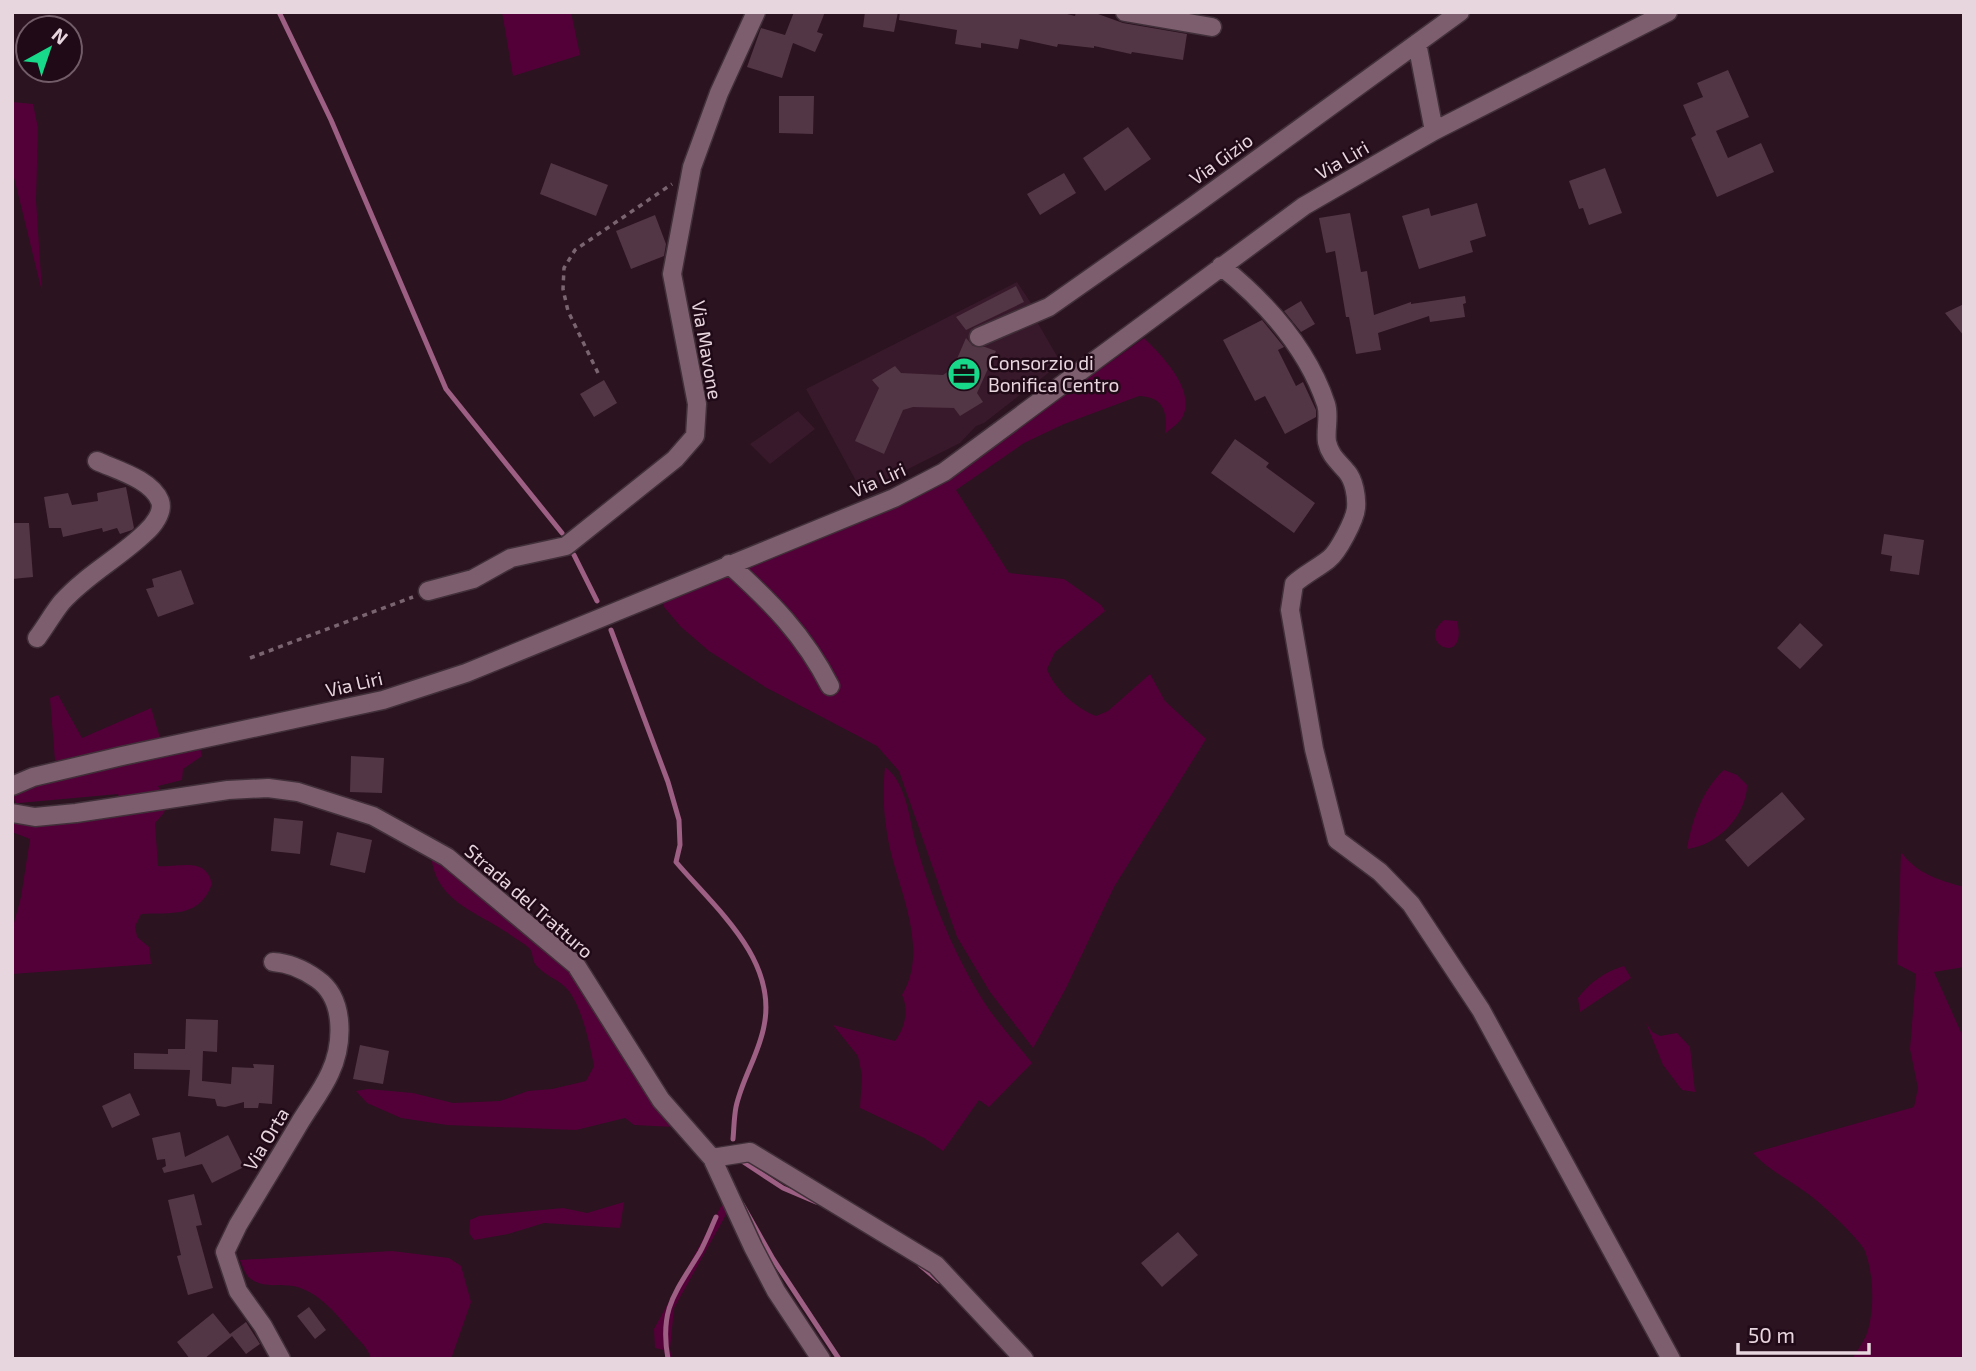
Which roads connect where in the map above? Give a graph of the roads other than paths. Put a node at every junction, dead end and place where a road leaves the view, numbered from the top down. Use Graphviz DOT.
graph roads {
  1 [pos="756,12"];
  2 [pos="1125,12"];
  3 [pos="1460,12"];
  4 [pos="1668,12"];
  5 [pos="1212,27"];
  6 [pos="1417,43"];
  7 [pos="1434,131"];
  8 [pos="1221,266"];
  9 [pos="979,337"];
  10 [pos="97,461"];
  11 [pos="729,564"];
  12 [pos="428,591"];
  13 [pos="37,638"];
  14 [pos="830,686"];
  15 [pos="12,786"];
  16 [pos="12,813"];
  17 [pos="273,962"];
  18 [pos="712,1158"];
  19 [pos="281,1359"];
  20 [pos="821,1359"];
  21 [pos="1024,1359"];
  22 [pos="1671,1359"];
  1 -- 12 [label="street, Via Mavone"];
  2 -- 5 [label="street"];
  3 -- 6 [label="street, Via Gizio"];
  4 -- 7 [label="street, Via Liri"];
  6 -- 7 [label="street"];
  6 -- 9 [label="street, Via Gizio"];
  7 -- 8 [label="street, Via Liri"];
  8 -- 11 [label="street, Via Liri"];
  8 -- 22 [label="street"];
  10 -- 13 [label="street"];
  11 -- 14 [label="street"];
  11 -- 15 [label="street, Via Liri"];
  16 -- 18 [label="street, Strada del Tratturo"];
  17 -- 19 [label="street, Via Orta"];
  18 -- 20 [label="street, Strada del Tratturo"];
  18 -- 21 [label="street"];
}
